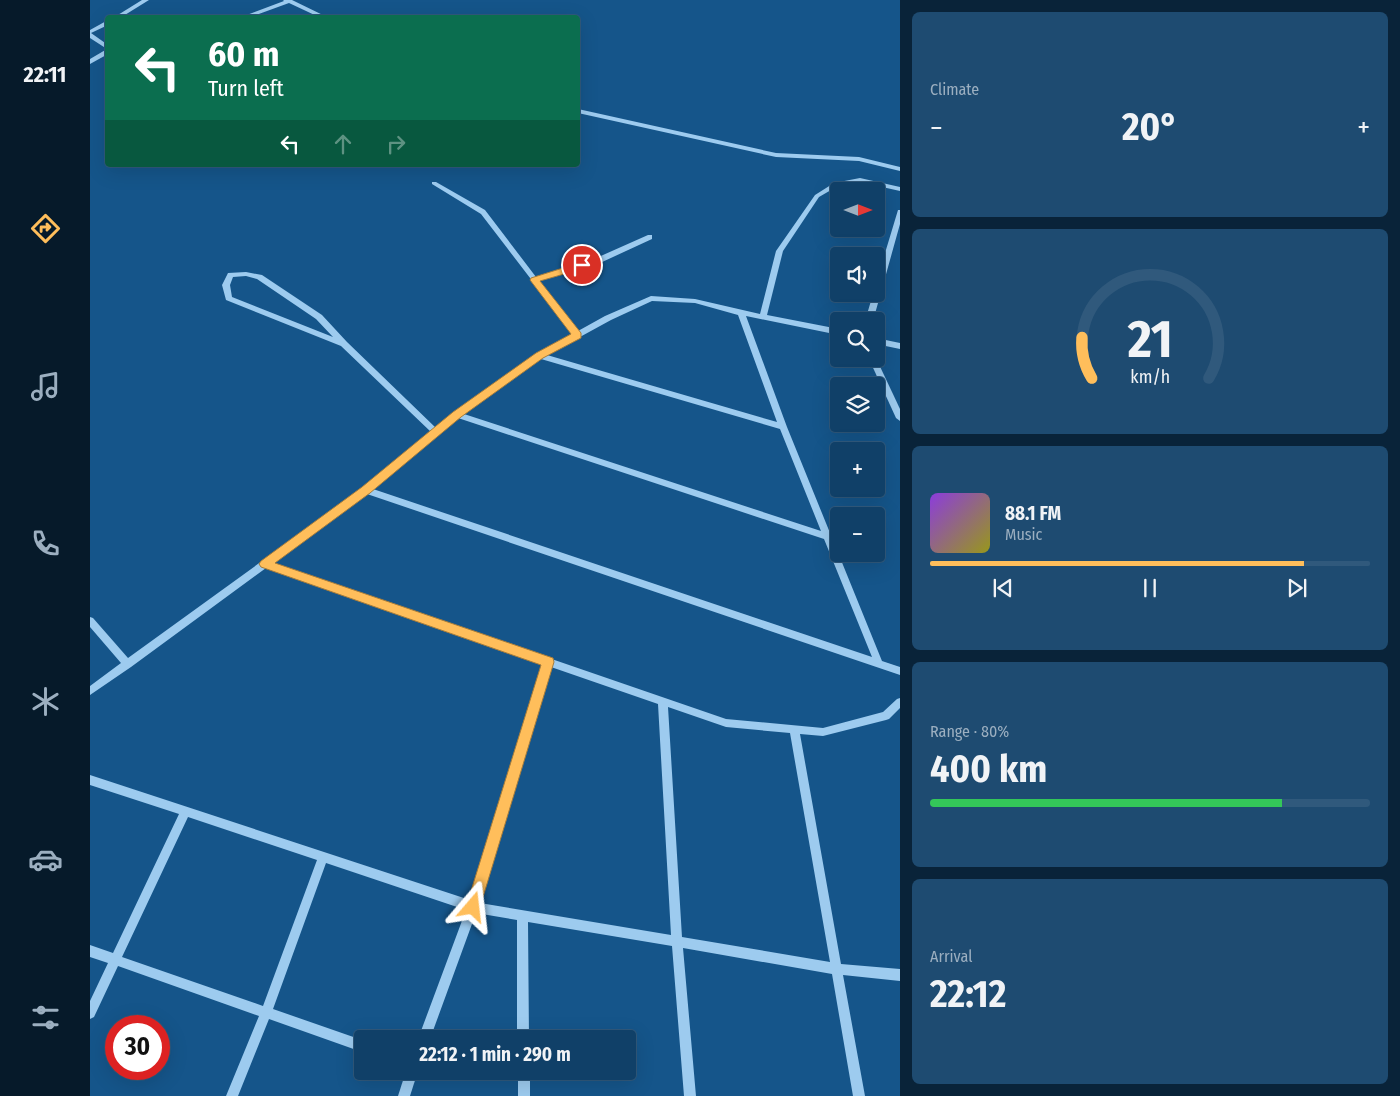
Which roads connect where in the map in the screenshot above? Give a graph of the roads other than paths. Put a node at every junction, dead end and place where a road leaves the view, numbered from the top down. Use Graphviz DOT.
graph roads {
  1 [pos="146,0"];
  2 [pos="288,1"];
  3 [pos="120,15"];
  4 [pos="249,15"];
  5 [pos="320,15"];
  6 [pos="105,24"];
  7 [pos="90,34"];
  8 [pos="105,46"];
  9 [pos="105,51"];
  10 [pos="90,62"];
  11 [pos="580,111"];
  12 [pos="900,169"];
  13 [pos="434,183"];
  14 [pos="900,189"];
  15 [pos="900,212"];
  16 [pos="650,237"];
  17 [pos="534,280"];
  18 [pos="872,312"];
  19 [pos="741,313"];
  20 [pos="763,316"];
  21 [pos="830,330"];
  22 [pos="577,335"];
  23 [pos="885,343"];
  24 [pos="344,344"];
  25 [pos="900,346"];
  26 [pos="540,356"];
  27 [pos="877,367"];
  28 [pos="457,415"];
  29 [pos="900,418"];
  30 [pos="784,428"];
  31 [pos="436,432"];
  32 [pos="366,490"];
  33 [pos="828,537"];
  34 [pos="265,564"];
  35 [pos="90,621"];
  36 [pos="548,662"];
  37 [pos="128,664"];
  38 [pos="879,664"];
  39 [pos="900,670"];
  40 [pos="90,691"];
  41 [pos="663,702"];
  42 [pos="900,702"];
  43 [pos="794,730"];
  44 [pos="90,780"];
  45 [pos="186,811"];
  46 [pos="323,857"];
  47 [pos="473,907"];
  48 [pos="522,915"];
  49 [pos="677,942"];
  50 [pos="90,951"];
  51 [pos="116,960"];
  52 [pos="838,969"];
  53 [pos="900,975"];
  54 [pos="266,1012"];
  55 [pos="90,1013"];
  56 [pos="427,1030"];
  57 [pos="523,1030"];
  58 [pos="354,1043"];
  59 [pos="409,1080"];
  60 [pos="524,1080"];
  61 [pos="232,1096"];
  62 [pos="404,1096"];
  63 [pos="524,1096"];
  64 [pos="690,1096"];
  65 [pos="859,1096"];
  1 -- 3 [label="street"];
  2 -- 4 [label="street"];
  2 -- 5 [label="street"];
  6 -- 7 [label="street"];
  7 -- 8 [label="street"];
  9 -- 10 [label="street"];
  11 -- 12 [label="street"];
  13 -- 17 [label="street"];
  14 -- 20 [label="street"];
  15 -- 18 [label="street"];
  16 -- 17 [label="street"];
  17 -- 22 [label="street"];
  19 -- 20 [label="street"];
  19 -- 22 [label="street"];
  19 -- 30 [label="street"];
  20 -- 21 [label="street"];
  22 -- 26 [label="street"];
  23 -- 25 [label="street"];
  24 -- 24 [label="street"];
  24 -- 31 [label="street"];
  26 -- 28 [label="street"];
  26 -- 30 [label="street"];
  27 -- 29 [label="street"];
  28 -- 31 [label="street"];
  28 -- 33 [label="street"];
  30 -- 33 [label="street"];
  31 -- 32 [label="street"];
  32 -- 34 [label="street"];
  32 -- 38 [label="street"];
  33 -- 38 [label="street"];
  34 -- 36 [label="street"];
  34 -- 37 [label="street"];
  35 -- 37 [label="street"];
  36 -- 41 [label="street"];
  36 -- 47 [label="street"];
  37 -- 40 [label="street"];
  38 -- 39 [label="street"];
  41 -- 43 [label="street"];
  41 -- 49 [label="street"];
  42 -- 43 [label="street"];
  43 -- 52 [label="street"];
  44 -- 45 [label="street"];
  45 -- 46 [label="street"];
  45 -- 51 [label="street"];
  46 -- 47 [label="street"];
  46 -- 54 [label="street"];
  47 -- 48 [label="street"];
  47 -- 56 [label="street"];
  48 -- 49 [label="street"];
  48 -- 57 [label="street"];
  49 -- 52 [label="street"];
  49 -- 64 [label="street"];
  50 -- 51 [label="street"];
  51 -- 54 [label="street"];
  51 -- 55 [label="street"];
  52 -- 53 [label="street"];
  52 -- 65 [label="street"];
  54 -- 58 [label="street"];
  54 -- 61 [label="street"];
  59 -- 62 [label="street"];
  60 -- 63 [label="street"];
}
